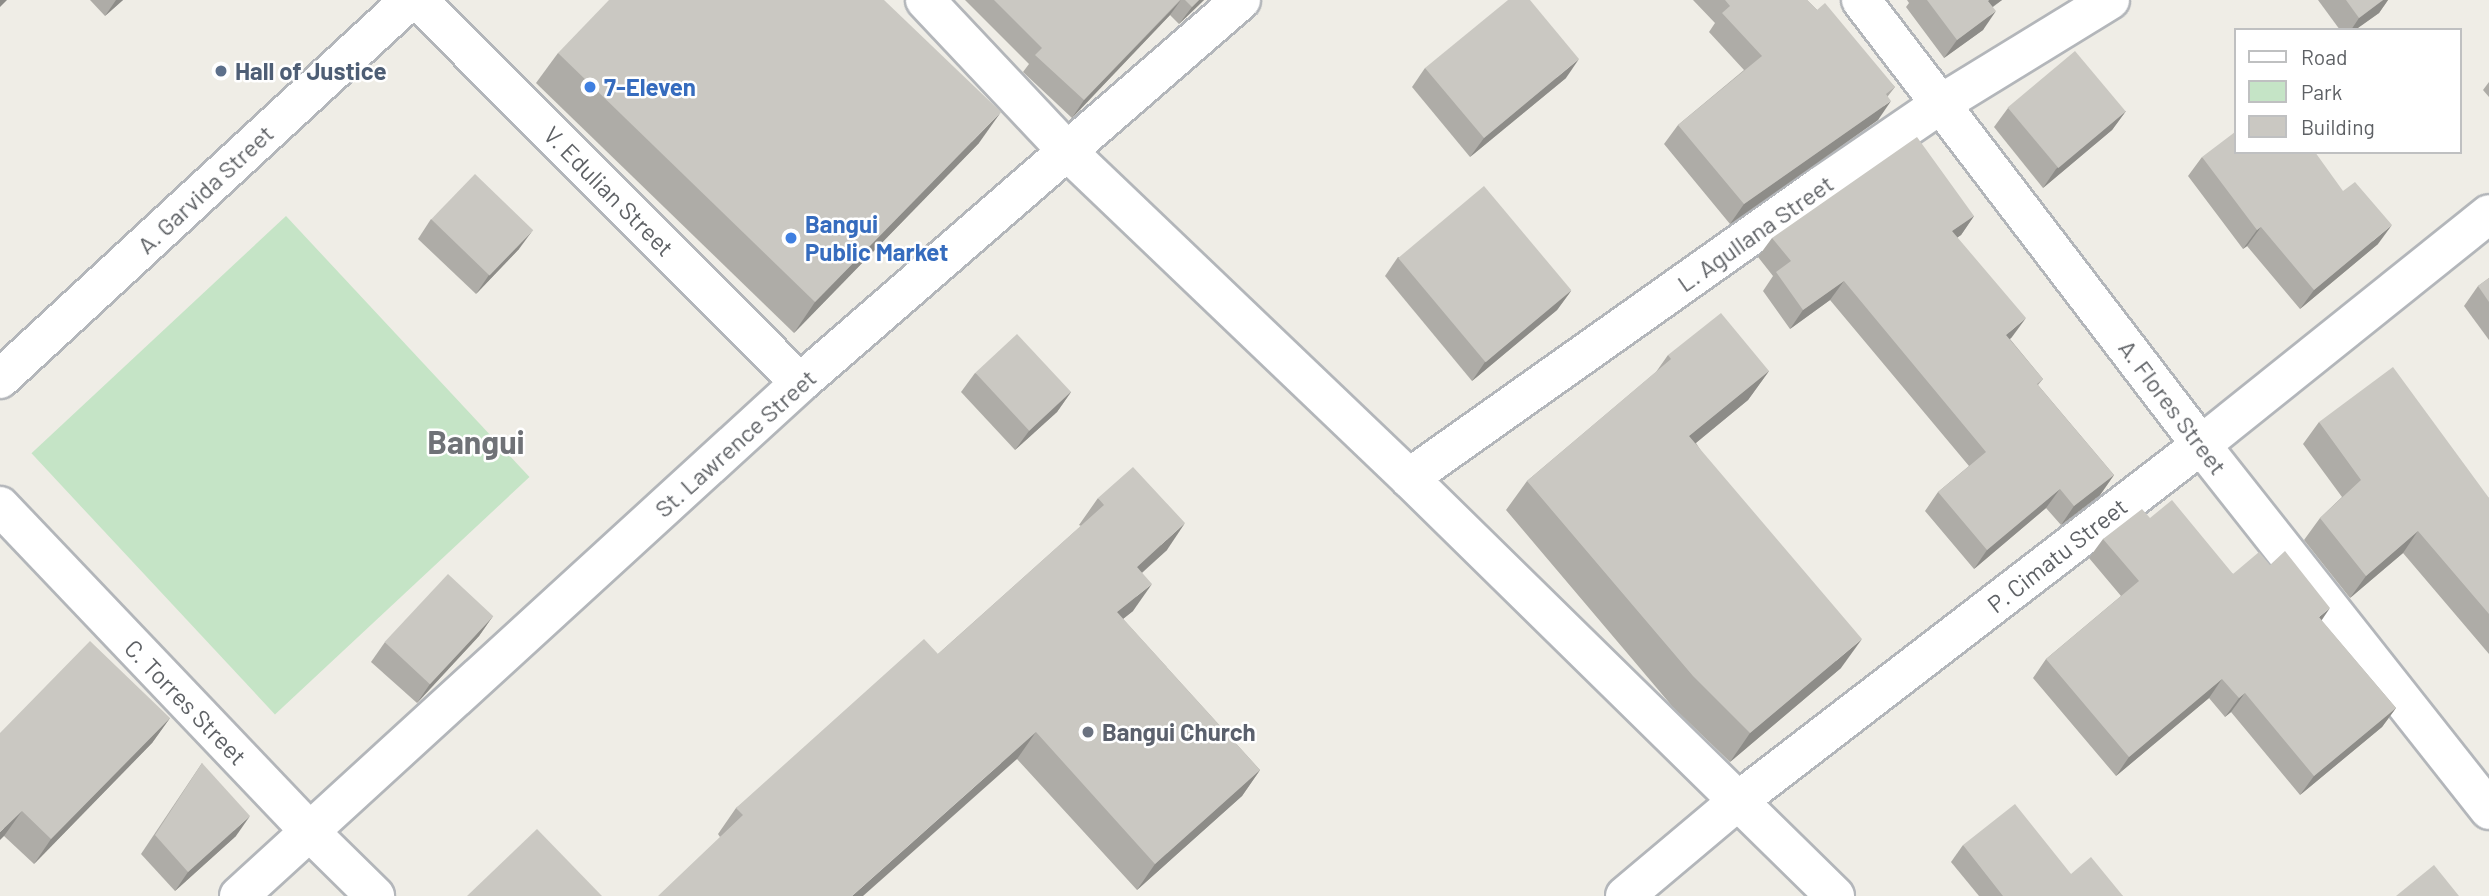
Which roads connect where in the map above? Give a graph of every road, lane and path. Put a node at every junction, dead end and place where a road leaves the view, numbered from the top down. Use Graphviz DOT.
graph roads {
  1 [pos="410,0"];
  2 [pos="418,0"];
  3 [pos="925,0"];
  4 [pos="1241,0"];
  5 [pos="1861,0"];
  6 [pos="2110,0"];
  7 [pos="1942,103"];
  8 [pos="1068,152"];
  9 [pos="2489,214"];
  10 [pos="0,379"];
  11 [pos="800,383"];
  12 [pos="2201,445"];
  13 [pos="1409,478"];
  14 [pos="0,506"];
  15 [pos="1738,801"];
  16 [pos="2489,810"];
  17 [pos="311,833"];
  18 [pos="239,896"];
  19 [pos="375,896"];
  20 [pos="1625,896"];
  21 [pos="1835,896"];
  1 -- 10 [label="street, A. Garvida Street"];
  2 -- 11 [label="street, V. Edulian Street"];
  3 -- 8 [label="street"];
  4 -- 8 [label="street, St. Lawrence Street"];
  5 -- 7 [label="street, A. Flores Street"];
  6 -- 7 [label="street, L. Agullana Street"];
  7 -- 12 [label="street, A. Flores Street"];
  7 -- 13 [label="street, L. Agullana Street"];
  8 -- 11 [label="street, St. Lawrence Street"];
  8 -- 13 [label="street"];
  9 -- 12 [label="street, P. Cimatu Street"];
  11 -- 17 [label="street, St. Lawrence Street"];
  12 -- 15 [label="street, P. Cimatu Street"];
  12 -- 16 [label="street, A. Flores Street"];
  13 -- 15 [label="street"];
  14 -- 17 [label="street, C. Torres Street"];
  15 -- 20 [label="street, P. Cimatu Street"];
  15 -- 21 [label="street"];
  17 -- 18 [label="street, St. Lawrence Street"];
  17 -- 19 [label="street, C. Torres Street"];
}
